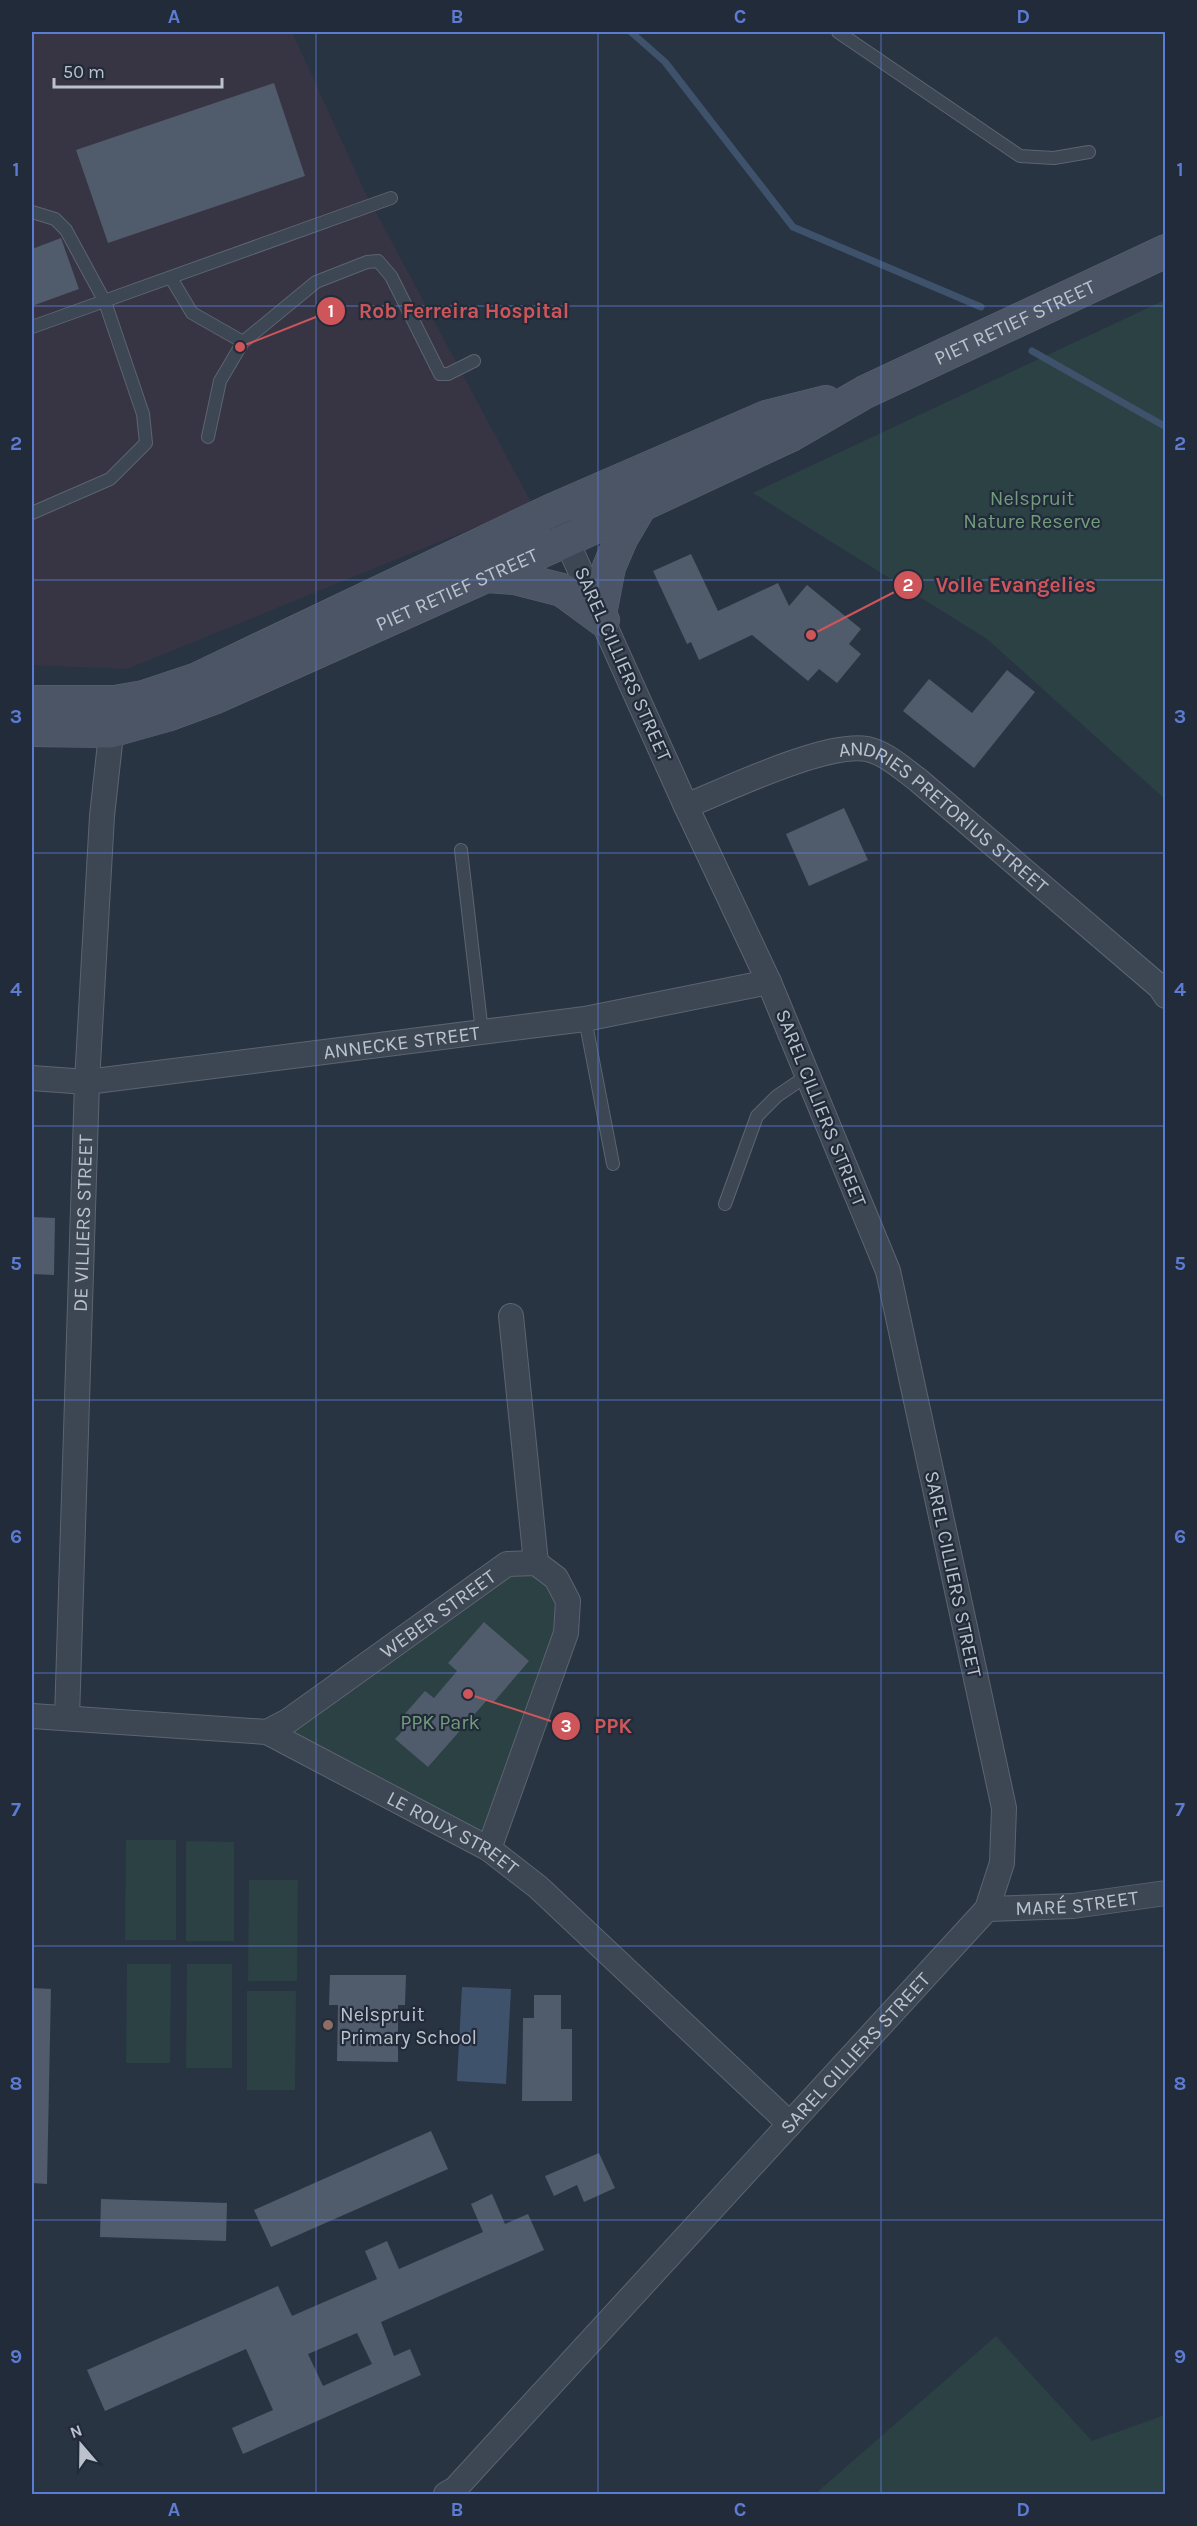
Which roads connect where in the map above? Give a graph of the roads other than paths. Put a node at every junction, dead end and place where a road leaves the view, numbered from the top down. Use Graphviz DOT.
graph roads {
  1 [pos="838,32"];
  2 [pos="1089,152"];
  3 [pos="391,198"];
  4 [pos="32,212"];
  5 [pos="1166,251"];
  6 [pos="171,278"];
  7 [pos="105,302"];
  8 [pos="32,327"];
  9 [pos="243,342"];
  10 [pos="474,361"];
  11 [pos="865,392"];
  12 [pos="208,437"];
  13 [pos="641,505"];
  14 [pos="552,510"];
  15 [pos="32,513"];
  16 [pos="567,540"];
  17 [pos="487,576"];
  18 [pos="602,617"];
  19 [pos="32,702"];
  20 [pos="113,716"];
  21 [pos="32,730"];
  22 [pos="686,806"];
  23 [pos="461,850"];
  24 [pos="770,981"];
  25 [pos="1166,996"];
  26 [pos="585,1019"];
  27 [pos="482,1032"];
  28 [pos="808,1075"];
  29 [pos="32,1078"];
  30 [pos="87,1082"];
  31 [pos="613,1164"];
  32 [pos="725,1204"];
  33 [pos="511,1316"];
  34 [pos="536,1563"];
  35 [pos="32,1716"];
  36 [pos="67,1718"];
  37 [pos="267,1732"];
  38 [pos="489,1850"];
  39 [pos="1166,1893"];
  40 [pos="987,1909"];
  41 [pos="790,2124"];
  42 [pos="453,2493"];
  1 -- 2 [label="lane"];
  3 -- 6 [label="lane"];
  4 -- 7 [label="lane"];
  5 -- 11 [label="street, PIET RETIEF STREET"];
  6 -- 7 [label="lane"];
  6 -- 9 [label="lane"];
  7 -- 8 [label="lane"];
  7 -- 15 [label="lane"];
  9 -- 10 [label="lane"];
  9 -- 12 [label="lane"];
  11 -- 13 [label="street, PIET RETIEF STREET"];
  11 -- 14 [label="street, PIET RETIEF STREET"];
  13 -- 16 [label="street, PIET RETIEF STREET"];
  13 -- 18 [label="street"];
  14 -- 16 [label="street, SAREL CILLIERS STREET"];
  14 -- 20 [label="street, PIET RETIEF STREET"];
  16 -- 17 [label="street, PIET RETIEF STREET"];
  16 -- 18 [label="street, SAREL CILLIERS STREET"];
  17 -- 18 [label="street"];
  17 -- 20 [label="street, PIET RETIEF STREET"];
  18 -- 22 [label="street, SAREL CILLIERS STREET"];
  19 -- 20 [label="street, PIET RETIEF STREET"];
  20 -- 21 [label="street, PIET RETIEF STREET"];
  20 -- 30 [label="street, DE VILLIERS STREET"];
  22 -- 24 [label="street, SAREL CILLIERS STREET"];
  22 -- 25 [label="street, ANDRIES PRETORIUS STREET"];
  23 -- 27 [label="lane"];
  24 -- 26 [label="street, ANNECKE STREET"];
  24 -- 28 [label="street, SAREL CILLIERS STREET"];
  26 -- 27 [label="street, ANNECKE STREET"];
  26 -- 31 [label="lane"];
  27 -- 30 [label="street, ANNECKE STREET"];
  28 -- 32 [label="lane"];
  28 -- 40 [label="street, SAREL CILLIERS STREET"];
  29 -- 30 [label="street, ANNECKE STREET"];
  30 -- 36 [label="street, DE VILLIERS STREET"];
  33 -- 34 [label="street"];
  34 -- 37 [label="street, WEBER STREET"];
  34 -- 38 [label="street"];
  35 -- 36 [label="street, LE ROUX STREET"];
  36 -- 37 [label="street, LE ROUX STREET"];
  37 -- 38 [label="street, LE ROUX STREET"];
  38 -- 41 [label="street, LE ROUX STREET"];
  39 -- 40 [label="street, MARÉ STREET"];
  40 -- 41 [label="street, SAREL CILLIERS STREET"];
  41 -- 42 [label="street, SAREL CILLIERS STREET"];
}
